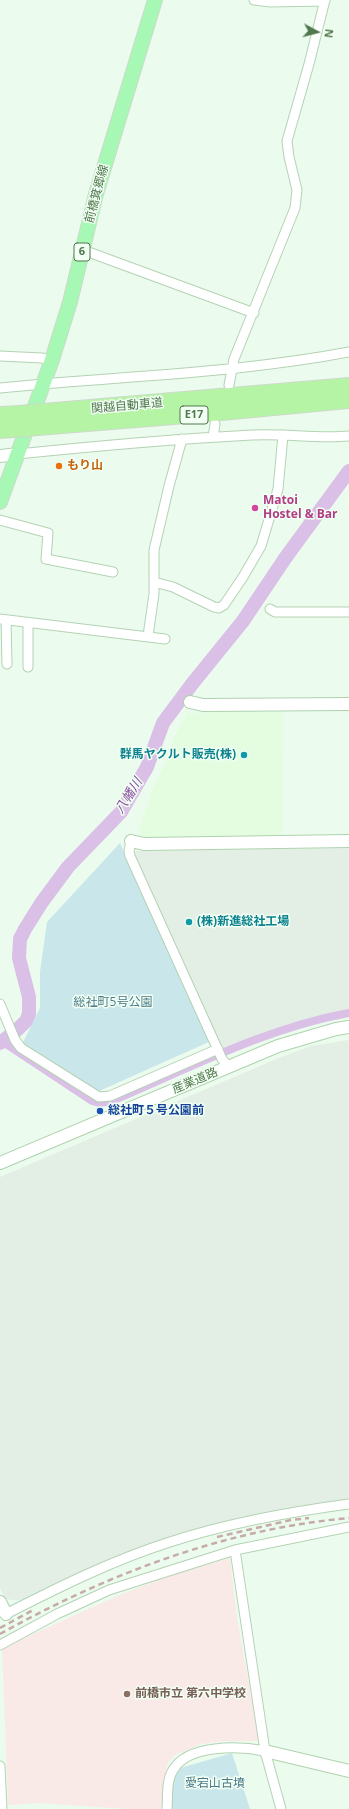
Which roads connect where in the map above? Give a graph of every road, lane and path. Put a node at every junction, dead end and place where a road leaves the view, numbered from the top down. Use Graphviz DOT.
graph roads {
  1 [pos="155,0"];
  2 [pos="254,0"];
  3 [pos="325,1"];
  4 [pos="83,250"];
  5 [pos="254,313"];
  6 [pos="349,352"];
  7 [pos="0,356"];
  8 [pos="52,360"];
  9 [pos="233,369"];
  10 [pos="44,384"];
  11 [pos="229,385"];
  12 [pos="349,386"];
  13 [pos="0,388"];
  14 [pos="349,400"];
  15 [pos="0,415"];
  16 [pos="40,420"];
  17 [pos="11,424"];
  18 [pos="215,424"];
  19 [pos="282,435"];
  20 [pos="349,436"];
  21 [pos="213,437"];
  22 [pos="182,440"];
  23 [pos="18,454"];
  24 [pos="0,456"];
  25 [pos="0,502"];
  26 [pos="0,520"];
  27 [pos="113,572"];
  28 [pos="154,582"];
  29 [pos="270,609"];
  30 [pos="349,612"];
  31 [pos="3,620"];
  32 [pos="28,623"];
  33 [pos="148,636"];
  34 [pos="165,639"];
  35 [pos="7,664"];
  36 [pos="28,667"];
  37 [pos="190,702"];
  38 [pos="349,704"];
  39 [pos="132,841"];
  40 [pos="349,841"];
  41 [pos="0,1004"];
  42 [pos="349,1027"];
  43 [pos="218,1050"];
  44 [pos="228,1066"];
  45 [pos="0,1163"];
  46 [pos="349,1504"];
  47 [pos="349,1527"];
  48 [pos="235,1550"];
  49 [pos="0,1602"];
  50 [pos="6,1614"];
  51 [pos="0,1645"];
  52 [pos="265,1751"];
  53 [pos="0,1766"];
  54 [pos="0,1771"];
  55 [pos="349,1771"];
  56 [pos="279,1808"];
  57 [pos="2,1809"];
  58 [pos="167,1809"];
  1 -- 4 [label="main road, 前橋箕郷線 / 6"];
  2 -- 3 [label="street"];
  3 -- 5 [label="street"];
  4 -- 5 [label="street"];
  4 -- 8 [label="main road, 前橋箕郷線 / 6"];
  5 -- 9 [label="street"];
  6 -- 9 [label="street"];
  7 -- 8 [label="street"];
  8 -- 10 [label="main road, 前橋箕郷線 / 6"];
  9 -- 10 [label="street"];
  9 -- 11 [label="street"];
  10 -- 13 [label="street"];
  10 -- 23 [label="main road, 前橋箕郷線 / 6"];
  12 -- 16 [label="highway, 関越自動車道 / E17"];
  14 -- 16 [label="highway, 関越自動車道 / E17"];
  15 -- 17 [label="highway, 関越自動車道"];
  16 -- 17 [label="highway, 関越自動車道, bridge"];
  18 -- 21 [label="street"];
  19 -- 20 [label="street"];
  19 -- 21 [label="street"];
  19 -- 28 [label="street"];
  21 -- 22 [label="street"];
  22 -- 23 [label="street"];
  22 -- 28 [label="street"];
  23 -- 24 [label="street"];
  23 -- 25 [label="main road, 前橋箕郷線 / 6"];
  26 -- 27 [label="street"];
  28 -- 33 [label="street"];
  29 -- 30 [label="street"];
  31 -- 32 [label="street"];
  31 -- 35 [label="street"];
  32 -- 33 [label="street"];
  32 -- 36 [label="street"];
  33 -- 34 [label="street"];
  37 -- 38 [label="street"];
  39 -- 40 [label="street"];
  39 -- 43 [label="street"];
  41 -- 43 [label="street"];
  42 -- 44 [label="street, 産業道路"];
  43 -- 44 [label="street"];
  44 -- 45 [label="street, 産業道路"];
  46 -- 50 [label="street"];
  47 -- 48 [label="street"];
  48 -- 51 [label="street"];
  48 -- 52 [label="street"];
  49 -- 50 [label="street"];
  52 -- 55 [label="street"];
  52 -- 56 [label="street"];
  52 -- 58 [label="street"];
  53 -- 54 [label="street"];
  54 -- 57 [label="street"];
}
